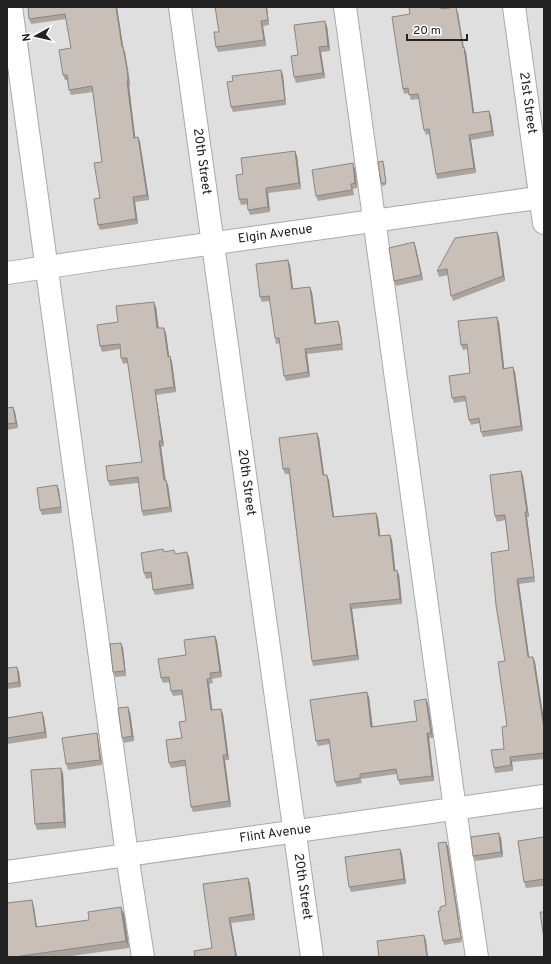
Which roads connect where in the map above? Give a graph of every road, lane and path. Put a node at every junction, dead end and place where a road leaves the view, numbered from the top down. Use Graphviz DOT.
graph roads {
  1 [pos="11,7"];
  2 [pos="180,7"];
  3 [pos="345,7"];
  4 [pos="514,7"];
  5 [pos="542,197"];
  6 [pos="375,220"];
  7 [pos="544,223"];
  8 [pos="213,243"];
  9 [pos="48,267"];
  10 [pos="7,273"];
  11 [pos="544,796"];
  12 [pos="455,809"];
  13 [pos="295,831"];
  14 [pos="127,855"];
  15 [pos="7,872"];
  16 [pos="143,957"];
  17 [pos="312,957"];
  18 [pos="477,957"];
  1 -- 9 [label="street"];
  2 -- 8 [label="street, 20th Street"];
  3 -- 6 [label="street"];
  4 -- 5 [label="street, 21st Street"];
  5 -- 6 [label="street, Elgin Avenue"];
  5 -- 7 [label="street, 21st Street"];
  6 -- 8 [label="street, Elgin Avenue"];
  6 -- 12 [label="street"];
  8 -- 9 [label="street, Elgin Avenue"];
  8 -- 13 [label="street, 20th Street"];
  9 -- 10 [label="street, Elgin Avenue"];
  9 -- 14 [label="street"];
  11 -- 12 [label="street, Flint Avenue"];
  12 -- 13 [label="street, Flint Avenue"];
  12 -- 18 [label="street"];
  13 -- 14 [label="street, Flint Avenue"];
  13 -- 17 [label="street, 20th Street"];
  14 -- 15 [label="street, Flint Avenue"];
  14 -- 16 [label="street"];
}
